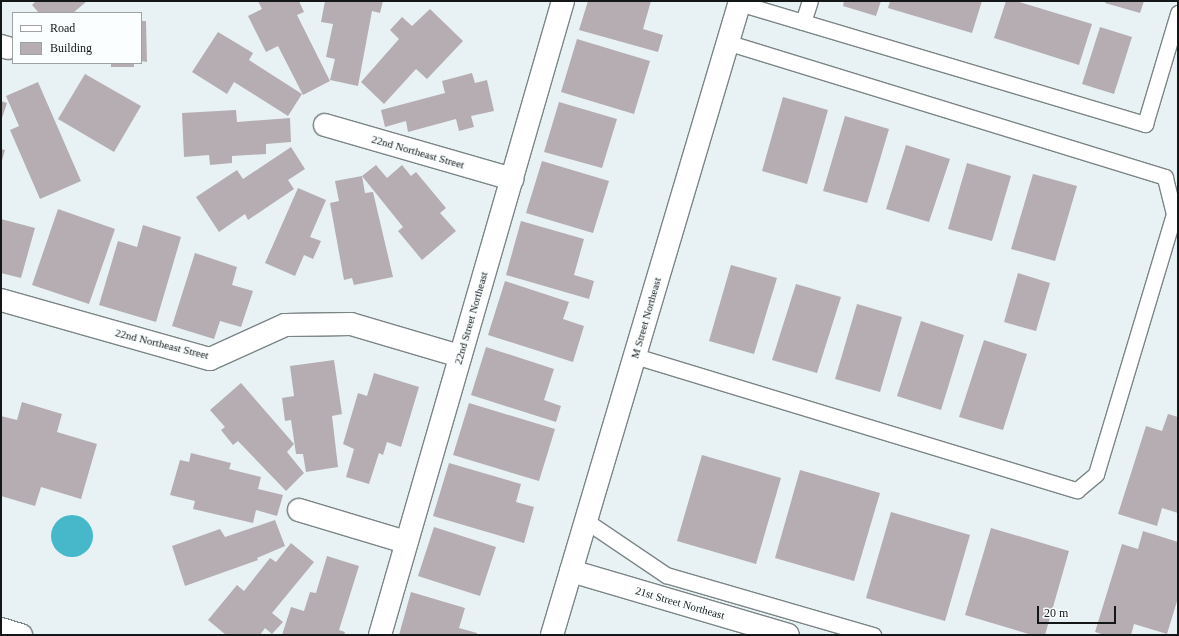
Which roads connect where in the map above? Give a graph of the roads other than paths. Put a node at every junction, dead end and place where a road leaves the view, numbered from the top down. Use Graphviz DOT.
graph roads {
  1 [pos="563,1"];
  2 [pos="810,1"];
  3 [pos="739,2"];
  4 [pos="1178,13"];
  5 [pos="804,22"];
  6 [pos="727,42"];
  7 [pos="324,125"];
  8 [pos="512,178"];
  9 [pos="1,300"];
  10 [pos="460,356"];
  11 [pos="635,356"];
  12 [pos="300,510"];
  13 [pos="586,521"];
  14 [pos="406,542"];
  15 [pos="571,571"];
  16 [pos="1,629"];
  17 [pos="21,635"];
  18 [pos="380,635"];
  19 [pos="552,635"];
  20 [pos="788,635"];
  21 [pos="873,635"];
  1 -- 8 [label="street, 22nd Street Northeast"];
  2 -- 5 [label="lane"];
  3 -- 5 [label="lane"];
  3 -- 6 [label="street, M Street Northeast"];
  4 -- 5 [label="lane"];
  6 -- 11 [label="street, M Street Northeast"];
  6 -- 11 [label="lane"];
  7 -- 8 [label="street, 22nd Northeast Street"];
  8 -- 10 [label="street, 22nd Street Northeast"];
  9 -- 10 [label="street, 22nd Northeast Street"];
  10 -- 14 [label="street, 22nd Street Northeast"];
  11 -- 13 [label="street, M Street Northeast"];
  12 -- 14 [label="street"];
  13 -- 15 [label="street, M Street Northeast"];
  13 -- 21 [label="lane"];
  14 -- 18 [label="street, 22nd Street Northeast"];
  15 -- 19 [label="street, M Street Northeast"];
  15 -- 20 [label="street, 21st Street Northeast"];
  16 -- 17 [label="street"];
}
